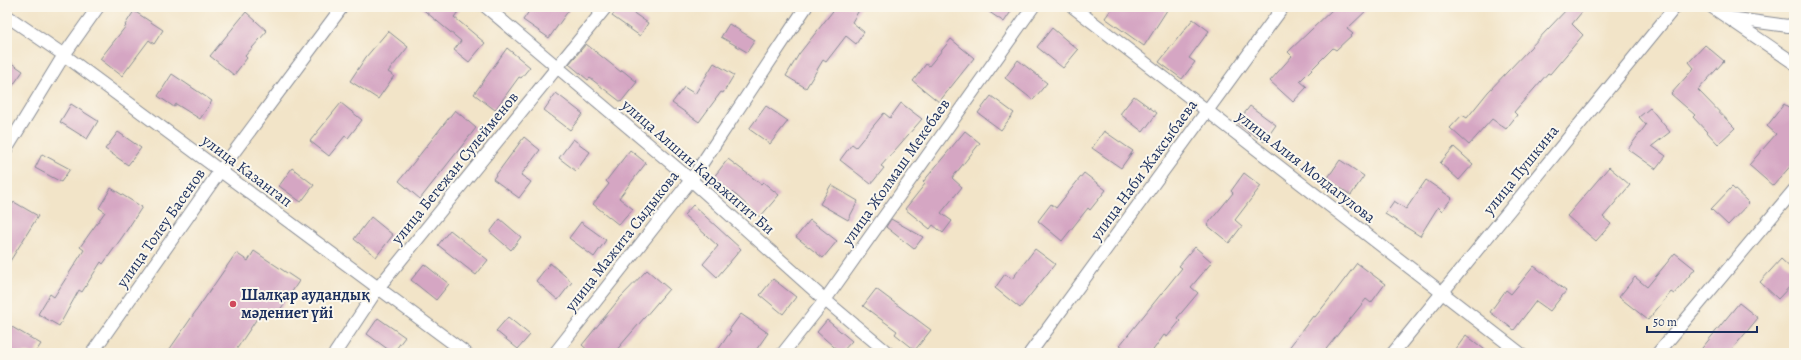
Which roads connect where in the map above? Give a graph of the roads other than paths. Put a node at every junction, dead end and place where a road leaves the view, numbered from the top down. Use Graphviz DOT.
graph roads {
  1 [pos="98,7"];
  2 [pos="342,7"];
  3 [pos="486,7"];
  4 [pos="606,7"];
  5 [pos="806,7"];
  6 [pos="1033,7"];
  7 [pos="1073,7"];
  8 [pos="1284,7"];
  9 [pos="1675,7"];
  10 [pos="1712,7"];
  11 [pos="7,16"];
  12 [pos="1726,18"];
  13 [pos="1794,24"];
  14 [pos="64,55"];
  15 [pos="1794,63"];
  16 [pos="558,68"];
  17 [pos="1207,111"];
  18 [pos="7,148"];
  19 [pos="220,171"];
  20 [pos="691,180"];
  21 [pos="1794,190"];
  22 [pos="378,288"];
  23 [pos="1442,293"];
  24 [pos="825,300"];
  25 [pos="92,353"];
  26 [pos="335,353"];
  27 [pos="466,353"];
  28 [pos="555,353"];
  29 [pos="783,353"];
  30 [pos="888,353"];
  31 [pos="1030,353"];
  32 [pos="1393,353"];
  33 [pos="1520,353"];
  34 [pos="1658,353"];
  1 -- 14 [label="street"];
  2 -- 19 [label="street, улица Толеу Басенов"];
  3 -- 16 [label="street, улица Алшин Каражигит Би"];
  4 -- 16 [label="street, улица Бегежан Сулейменов"];
  5 -- 20 [label="street, улица Мажита Сыдыкова"];
  6 -- 24 [label="street, улица Жолмаш Мекебаев"];
  7 -- 17 [label="street, улица Алия Молдагулова"];
  8 -- 17 [label="street, улица Наби Жаксыбаева"];
  9 -- 23 [label="street, улица Пушкина"];
  10 -- 12 [label="street"];
  11 -- 14 [label="street, улица Казангап"];
  12 -- 13 [label="street"];
  12 -- 15 [label="street"];
  14 -- 18 [label="street"];
  14 -- 19 [label="street, улица Казангап"];
  16 -- 20 [label="street, улица Алшин Каражигит Би"];
  16 -- 22 [label="street, улица Бегежан Сулейменов"];
  17 -- 23 [label="street, улица Алия Молдагулова"];
  17 -- 31 [label="street, улица Наби Жаксыбаева"];
  19 -- 22 [label="street, улица Казангап"];
  19 -- 25 [label="street, улица Толеу Басенов"];
  20 -- 24 [label="street, улица Алшин Каражигит Би"];
  20 -- 28 [label="street, улица Мажита Сыдыкова"];
  21 -- 34 [label="street"];
  22 -- 26 [label="street, улица Бегежан Сулейменов"];
  22 -- 27 [label="street, улица Казангап"];
  23 -- 32 [label="street, улица Пушкина"];
  23 -- 33 [label="street, улица Алия Молдагулова"];
  24 -- 29 [label="street, улица Жолмаш Мекебаев"];
  24 -- 30 [label="street, улица Алшин Каражигит Би"];
}
